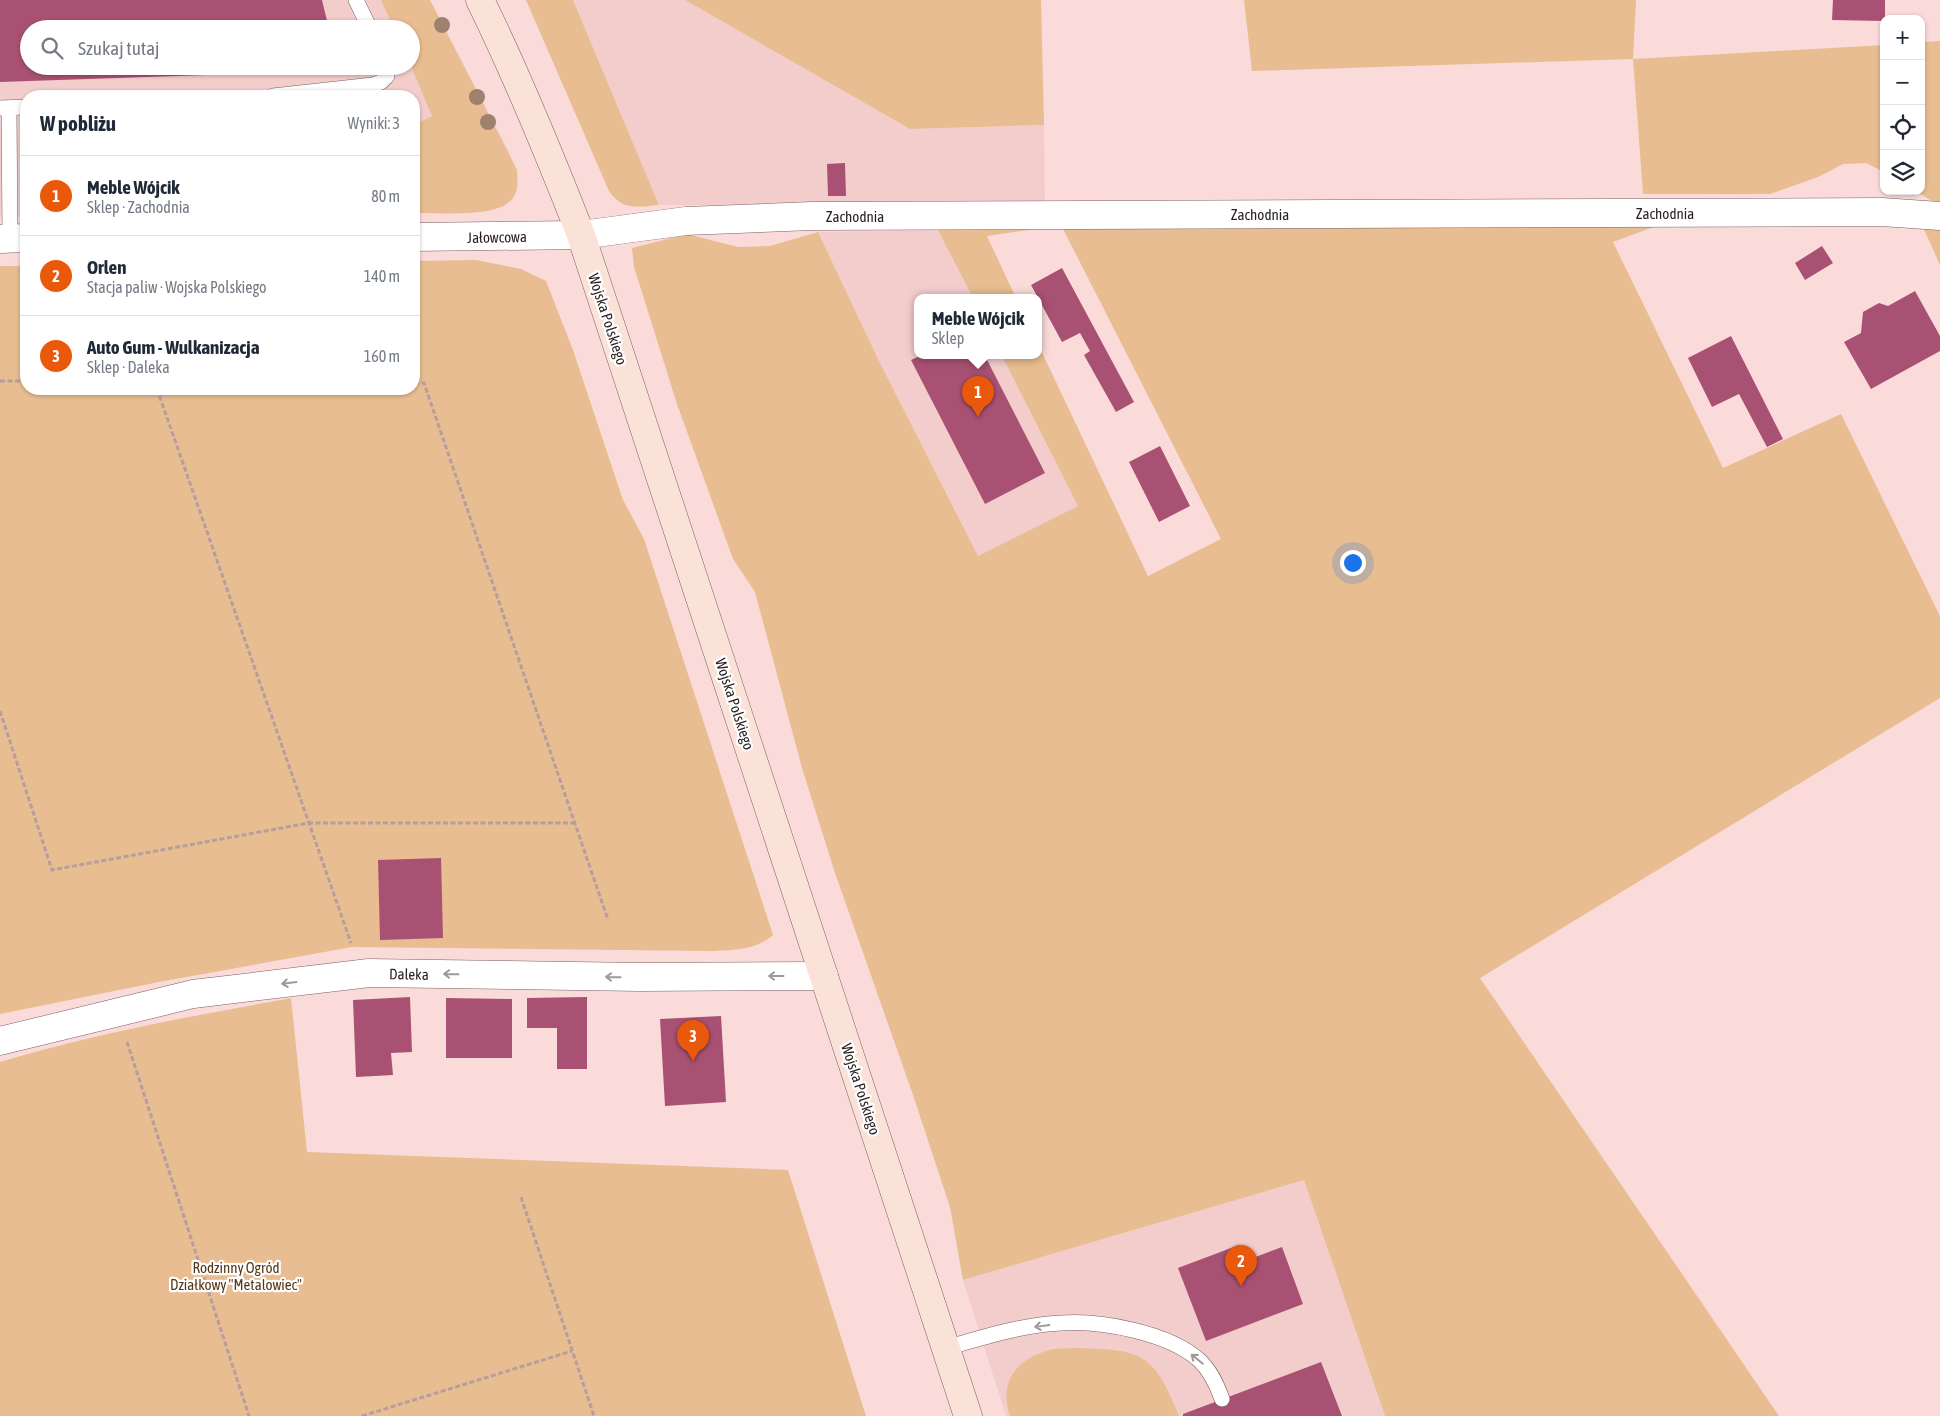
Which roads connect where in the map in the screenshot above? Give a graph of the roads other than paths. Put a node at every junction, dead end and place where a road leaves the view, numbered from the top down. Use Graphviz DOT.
graph roads {
  1 [pos="356,0"];
  2 [pos="480,0"];
  3 [pos="366,20"];
  4 [pos="387,75"];
  5 [pos="327,90"];
  6 [pos="20,107"];
  7 [pos="5,108"];
  8 [pos="1940,216"];
  9 [pos="581,235"];
  10 [pos="420,237"];
  11 [pos="12,238"];
  12 [pos="824,976"];
  13 [pos="0,1041"];
  14 [pos="946,1348"];
  15 [pos="1222,1399"];
  16 [pos="968,1416"];
  1 -- 3 [label="lane"];
  2 -- 9 [label="main road, Wojska Polskiego"];
  4 -- 5 [label="lane"];
  6 -- 7 [label="lane"];
  7 -- 11 [label="lane"];
  8 -- 9 [label="street, Zachodnia"];
  9 -- 10 [label="street, Jałowcowa"];
  9 -- 12 [label="main road, Wojska Polskiego"];
  12 -- 13 [label="street, Daleka, one-way"];
  12 -- 14 [label="main road, Wojska Polskiego"];
  15 -- 14 [label="lane, one-way"];
  14 -- 16 [label="main road, Wojska Polskiego"];
}
